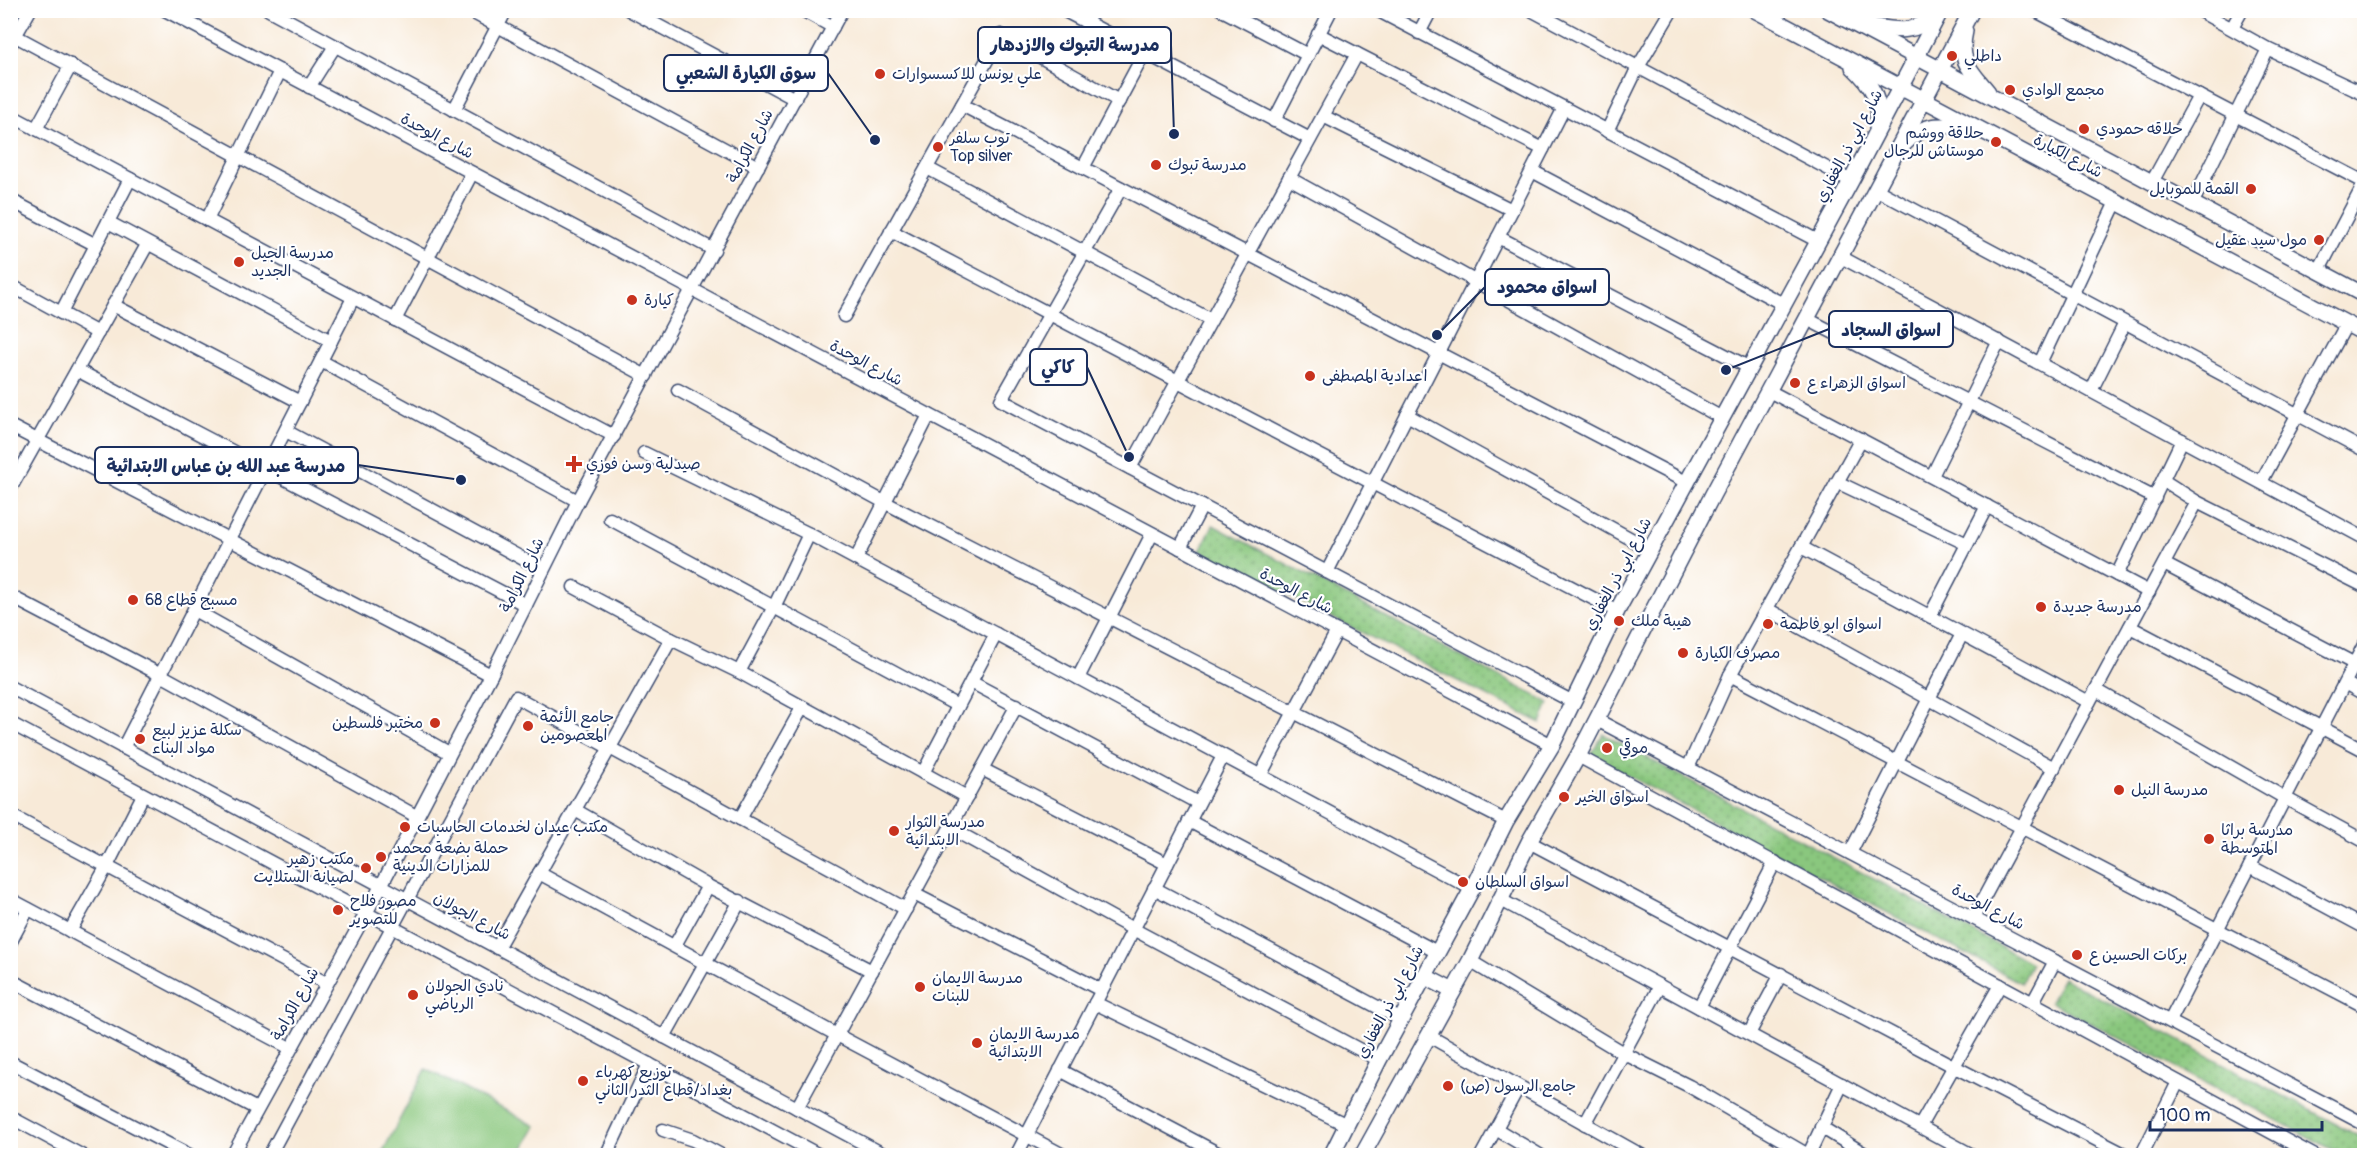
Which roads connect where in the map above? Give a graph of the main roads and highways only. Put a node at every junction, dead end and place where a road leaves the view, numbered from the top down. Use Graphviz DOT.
graph roads {
  1 [pos="1755,10"];
  2 [pos="1828,10"];
  3 [pos="1940,10"];
  4 [pos="1970,14"];
  5 [pos="1853,24"];
  6 [pos="1916,57"];
  7 [pos="1845,58"];
  8 [pos="1940,70"];
  9 [pos="1900,87"];
  10 [pos="1994,98"];
  11 [pos="1923,100"];
  12 [pos="1978,129"];
  13 [pos="1874,137"];
  14 [pos="1896,153"];
  15 [pos="2364,294"];
  16 [pos="2364,333"];
  17 [pos="1767,335"];
  18 [pos="1791,348"];
  19 [pos="1424,976"];
  20 [pos="1453,991"];
  21 [pos="1331,1155"];
  22 [pos="1362,1155"];
  1 -- 7 [label="main road, شارع الكيارة"];
  2 -- 5 [label="main road, شارع الكيارة"];
  3 -- 5 [label="main road"];
  3 -- 6 [label="main road, شارع ابي ذر الغفاري"];
  4 -- 8 [label="main road"];
  4 -- 10 [label="main road"];
  5 -- 6 [label="main road, شارع الكيارة"];
  6 -- 8 [label="main road, شارع الكيارة"];
  6 -- 9 [label="main road, شارع ابي ذر الغفاري"];
  7 -- 9 [label="main road, شارع الكيارة"];
  7 -- 13 [label="main road"];
  8 -- 10 [label="main road, شارع الكيارة"];
  8 -- 11 [label="main road"];
  9 -- 11 [label="main road, شارع الكيارة"];
  9 -- 13 [label="main road, شارع ابي ذر الغفاري"];
  10 -- 15 [label="main road, شارع الكيارة"];
  11 -- 12 [label="main road, شارع الكيارة"];
  11 -- 14 [label="main road"];
  12 -- 14 [label="main road"];
  12 -- 16 [label="main road, شارع الكيارة"];
  13 -- 17 [label="main road, شارع ابي ذر الغفاري"];
  14 -- 18 [label="main road"];
  17 -- 18 [label="main road"];
  17 -- 19 [label="main road, شارع ابي ذر الغفاري"];
  18 -- 20 [label="main road"];
  19 -- 20 [label="main road"];
  19 -- 21 [label="main road, شارع ابي ذر الغفاري"];
  20 -- 22 [label="main road"];
}
